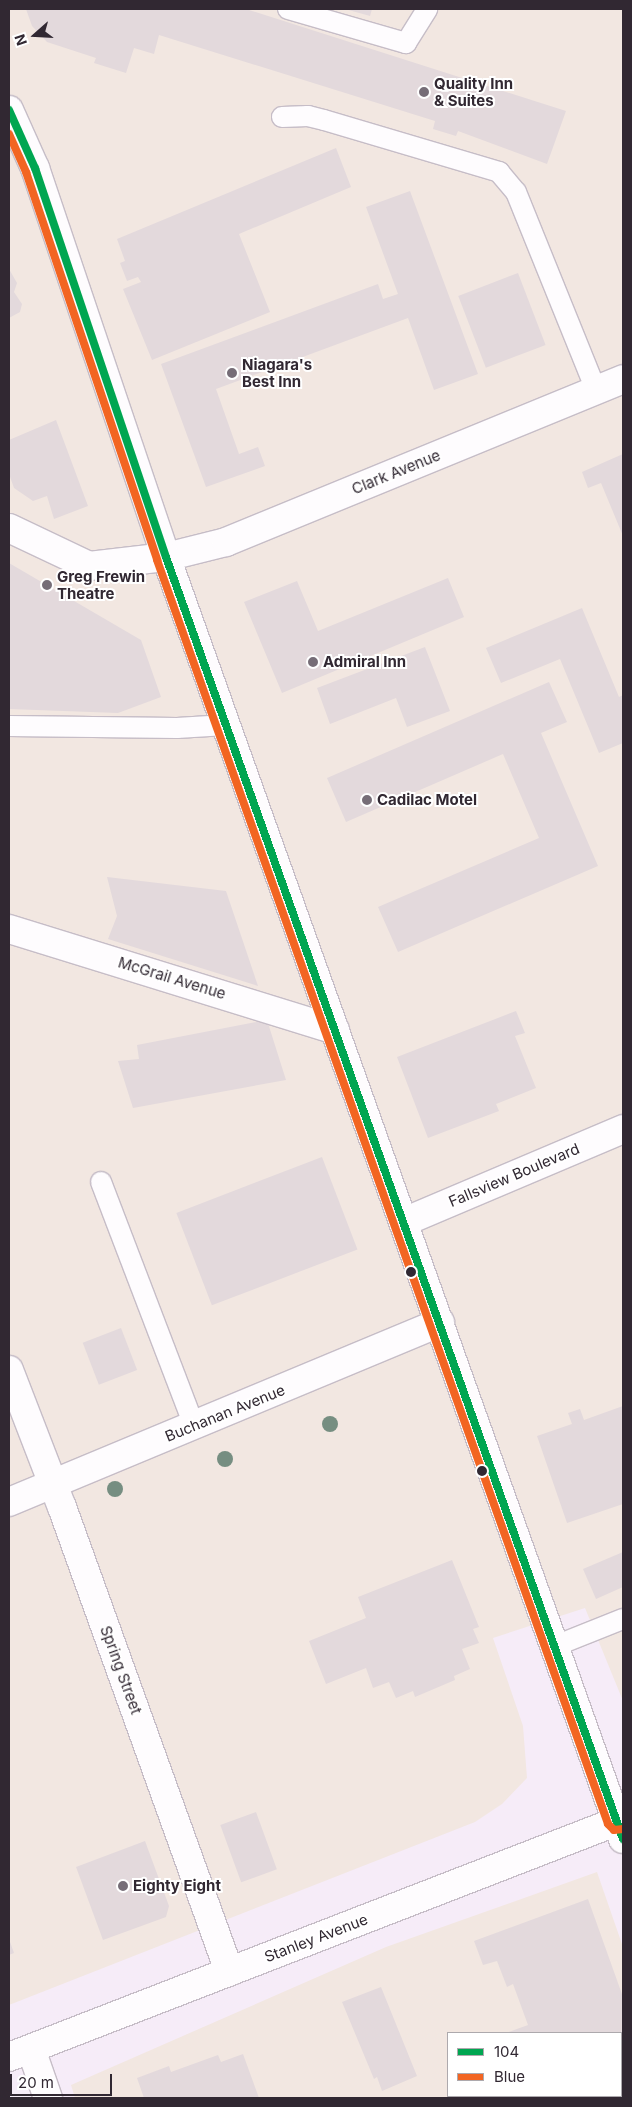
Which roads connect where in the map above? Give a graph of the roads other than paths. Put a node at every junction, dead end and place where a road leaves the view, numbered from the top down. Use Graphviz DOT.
graph roads {
  1 [pos="288,9"];
  2 [pos="426,9"];
  3 [pos="9,110"];
  4 [pos="282,116"];
  5 [pos="623,379"];
  6 [pos="596,390"];
  7 [pos="9,528"];
  8 [pos="166,558"];
  9 [pos="226,725"];
  10 [pos="9,726"];
  11 [pos="9,929"];
  12 [pos="335,1030"];
  13 [pos="623,1129"];
  14 [pos="101,1182"];
  15 [pos="404,1222"];
  16 [pos="440,1323"];
  17 [pos="9,1370"];
  18 [pos="194,1426"];
  19 [pos="54,1484"];
  20 [pos="9,1502"];
  21 [pos="622,1623"];
  22 [pos="555,1646"];
  23 [pos="621,1826"];
  24 [pos="229,1972"];
  25 [pos="20,2053"];
  26 [pos="48,2098"];
  1 -- 2 [label="lane"];
  3 -- 8 [label="main road"];
  4 -- 6 [label="lane"];
  5 -- 6 [label="main road, Clark Avenue"];
  6 -- 8 [label="main road, Clark Avenue"];
  7 -- 8 [label="main road, Clark Avenue"];
  8 -- 9 [label="main road"];
  9 -- 10 [label="lane"];
  9 -- 12 [label="main road"];
  11 -- 12 [label="main road, McGrail Avenue"];
  12 -- 15 [label="main road"];
  13 -- 15 [label="main road, Fallsview Boulevard"];
  14 -- 18 [label="lane"];
  15 -- 16 [label="main road"];
  16 -- 18 [label="main road, Buchanan Avenue"];
  16 -- 22 [label="main road"];
  17 -- 19 [label="main road, Spring Street"];
  18 -- 19 [label="main road, Buchanan Avenue"];
  19 -- 20 [label="main road, Buchanan Avenue"];
  19 -- 24 [label="main road, Spring Street"];
  21 -- 22 [label="lane"];
  22 -- 23 [label="main road"];
  23 -- 24 [label="main road, Stanley Avenue"];
  24 -- 25 [label="main road, Stanley Avenue"];
  25 -- 26 [label="main road"];
}
